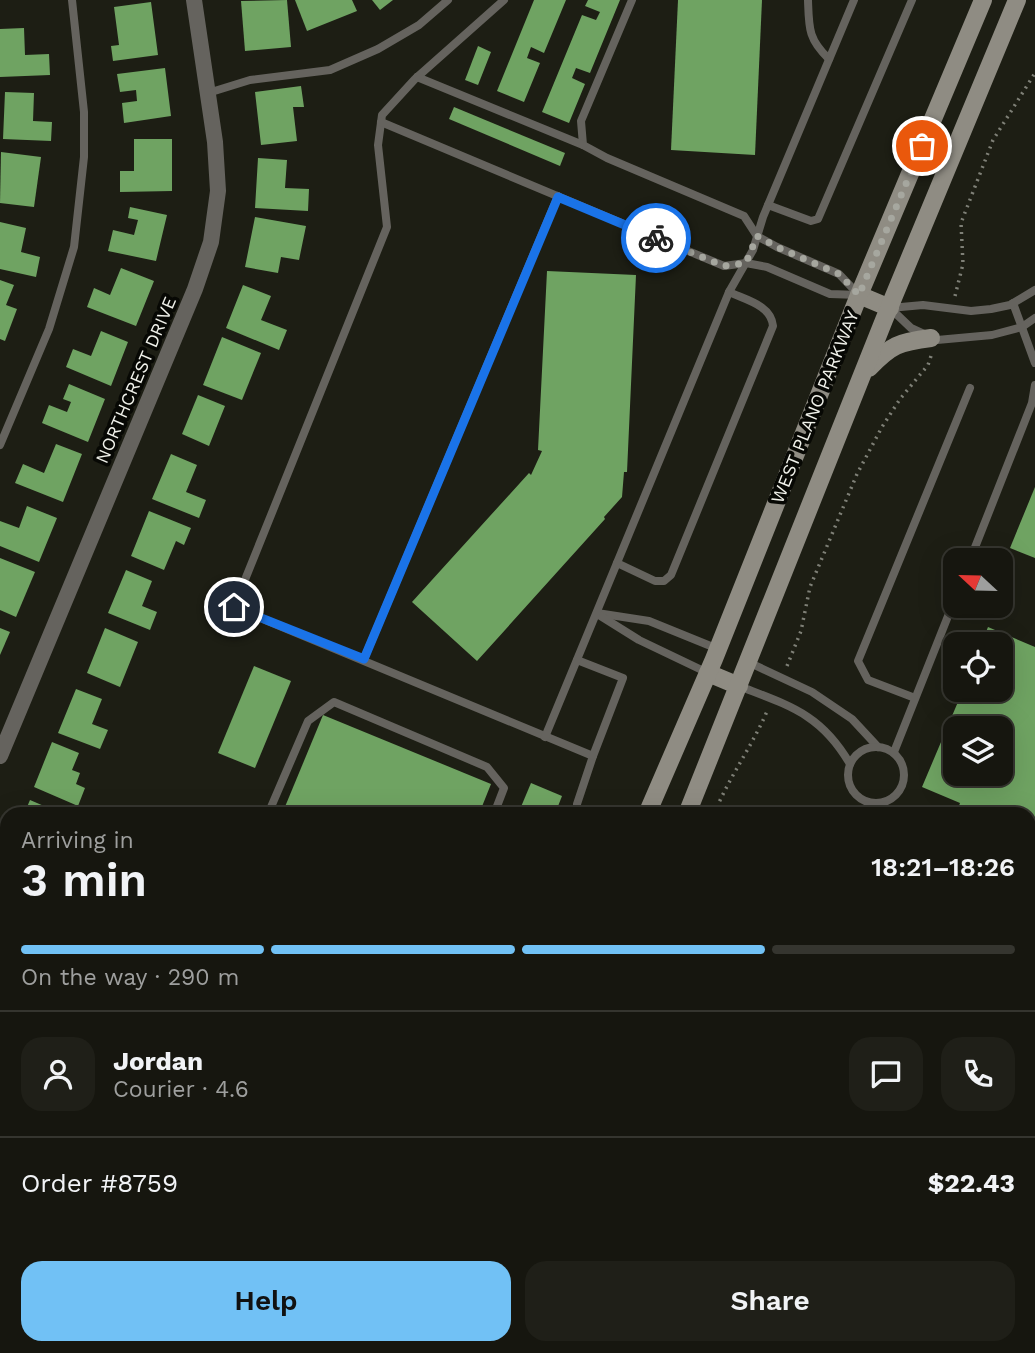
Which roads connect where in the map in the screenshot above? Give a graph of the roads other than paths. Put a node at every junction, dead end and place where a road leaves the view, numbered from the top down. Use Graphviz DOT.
graph roads {
  1 [pos="72,0"];
  2 [pos="194,0"];
  3 [pos="448,0"];
  4 [pos="504,0"];
  5 [pos="632,0"];
  6 [pos="808,0"];
  7 [pos="854,0"];
  8 [pos="912,0"];
  9 [pos="983,0"];
  10 [pos="1017,0"];
  11 [pos="829,59"];
  12 [pos="417,77"];
  13 [pos="208,93"];
  14 [pos="381,122"];
  15 [pos="583,145"];
  16 [pos="558,197"];
  17 [pos="768,205"];
  18 [pos="757,236"];
  19 [pos="746,263"];
  20 [pos="1035,290"];
  21 [pos="729,292"];
  22 [pos="859,295"];
  23 [pos="1013,303"];
  24 [pos="890,308"];
  25 [pos="1035,318"];
  26 [pos="1022,327"];
  27 [pos="932,344"];
  28 [pos="1035,363"];
  29 [pos="862,376"];
  30 [pos="1035,385"];
  31 [pos="970,388"];
  32 [pos="0,445"];
  33 [pos="975,548"];
  34 [pos="617,563"];
  35 [pos="597,613"];
  36 [pos="947,618"];
  37 [pos="718,649"];
  38 [pos="364,659"];
  39 [pos="577,660"];
  40 [pos="748,662"];
  41 [pos="708,673"];
  42 [pos="739,686"];
  43 [pos="915,698"];
  44 [pos="545,737"];
  45 [pos="878,747"];
  46 [pos="894,752"];
  47 [pos="593,755"];
  48 [pos="0,756"];
  49 [pos="850,764"];
  50 [pos="271,807"];
  51 [pos="497,807"];
  52 [pos="577,807"];
  53 [pos="650,807"];
  54 [pos="690,807"];
  1 -- 32 [label="lane"];
  2 -- 13 [label="street, NORTHCREST DRIVE"];
  3 -- 13 [label="lane"];
  4 -- 12 [label="lane"];
  5 -- 15 [label="lane"];
  6 -- 11 [label="lane"];
  7 -- 11 [label="lane"];
  8 -- 17 [label="lane"];
  9 -- 22 [label="main road, WEST PLANO PARKWAY"];
  10 -- 24 [label="main road, WEST PLANO PARKWAY"];
  11 -- 17 [label="lane"];
  12 -- 14 [label="lane"];
  12 -- 15 [label="lane"];
  13 -- 48 [label="street, NORTHCREST DRIVE"];
  14 -- 16 [label="lane"];
  14 -- 38 [label="lane"];
  15 -- 18 [label="lane"];
  16 -- 19 [label="lane"];
  16 -- 38 [label="lane"];
  17 -- 18 [label="lane"];
  18 -- 19 [label="lane"];
  18 -- 22 [label="lane"];
  19 -- 21 [label="lane"];
  19 -- 22 [label="lane"];
  20 -- 23 [label="lane"];
  21 -- 34 [label="lane"];
  21 -- 34 [label="lane"];
  22 -- 24 [label="main road"];
  22 -- 37 [label="main road, WEST PLANO PARKWAY"];
  23 -- 24 [label="lane"];
  23 -- 26 [label="lane"];
  24 -- 27 [label="lane"];
  24 -- 29 [label="main road, WEST PLANO PARKWAY"];
  25 -- 26 [label="lane"];
  26 -- 27 [label="lane"];
  26 -- 28 [label="lane"];
  27 -- 29 [label="main road"];
  29 -- 40 [label="main road, WEST PLANO PARKWAY"];
  30 -- 33 [label="lane"];
  31 -- 43 [label="lane"];
  34 -- 35 [label="lane"];
  35 -- 37 [label="lane"];
  35 -- 39 [label="lane"];
  35 -- 41 [label="lane"];
  36 -- 43 [label="lane"];
  37 -- 40 [label="main road"];
  37 -- 41 [label="main road, WEST PLANO PARKWAY"];
  38 -- 44 [label="lane"];
  39 -- 44 [label="lane"];
  39 -- 47 [label="lane"];
  40 -- 42 [label="main road, WEST PLANO PARKWAY"];
  40 -- 45 [label="lane"];
  41 -- 42 [label="main road"];
  41 -- 53 [label="main road, WEST PLANO PARKWAY"];
  42 -- 49 [label="lane"];
  42 -- 54 [label="main road, WEST PLANO PARKWAY"];
  43 -- 46 [label="lane"];
  44 -- 47 [label="lane"];
  45 -- 46 [label="lane"];
  45 -- 49 [label="lane"];
  46 -- 49 [label="lane"];
  47 -- 52 [label="lane"];
  50 -- 51 [label="lane"];
}
